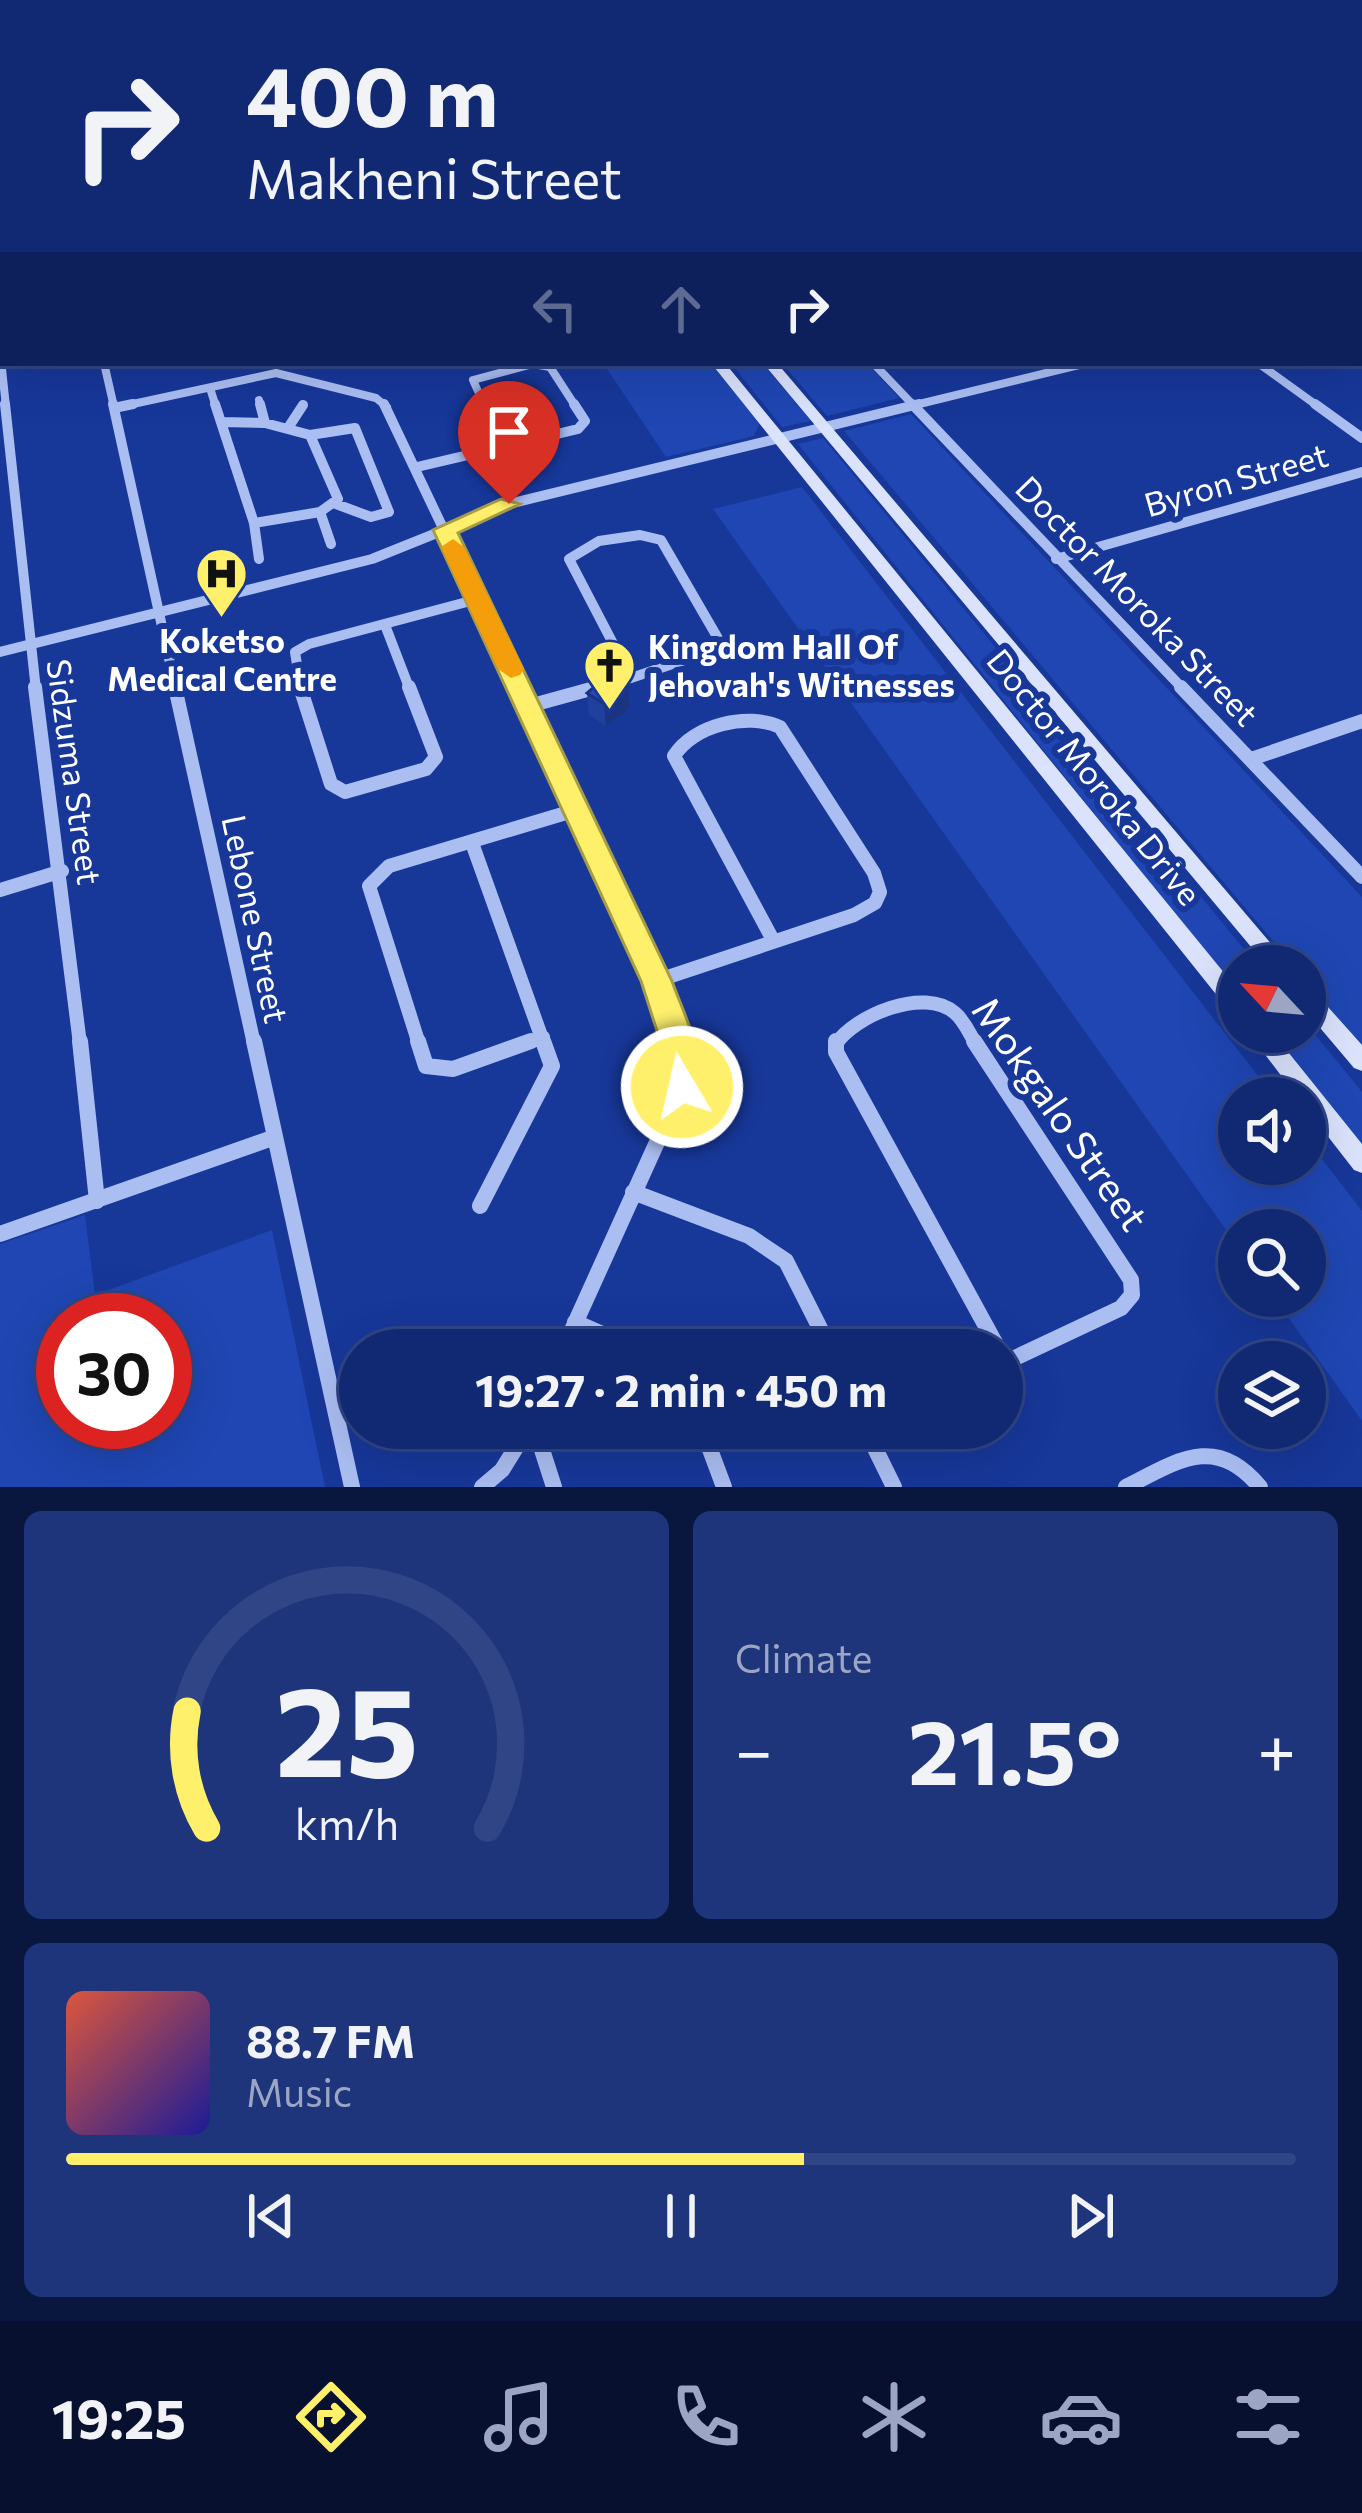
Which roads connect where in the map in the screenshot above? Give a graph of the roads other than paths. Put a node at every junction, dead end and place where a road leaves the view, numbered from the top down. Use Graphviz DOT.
graph roads {
  1 [pos="1,366"];
  2 [pos="105,366"];
  3 [pos="526,366"];
  4 [pos="544,366"];
  5 [pos="720,366"];
  6 [pos="772,366"];
  7 [pos="876,366"];
  8 [pos="1074,366"];
  9 [pos="1262,366"];
  10 [pos="281,368"];
  11 [pos="210,388"];
  12 [pos="259,400"];
  13 [pos="912,404"];
  14 [pos="303,405"];
  15 [pos="114,408"];
  16 [pos="221,422"];
  17 [pos="265,423"];
  18 [pos="288,428"];
  19 [pos="824,428"];
  20 [pos="310,435"];
  21 [pos="1362,438"];
  22 [pos="777,439"];
  23 [pos="503,446"];
  24 [pos="417,466"];
  25 [pos="1362,472"];
  26 [pos="7,474"];
  27 [pos="336,504"];
  28 [pos="320,512"];
  29 [pos="254,523"];
  30 [pos="445,530"];
  31 [pos="331,544"];
  32 [pos="259,559"];
  33 [pos="1056,559"];
  34 [pos="478,599"];
  35 [pos="160,614"];
  36 [pos="385,625"];
  37 [pos="29,645"];
  38 [pos="0,652"];
  39 [pos="631,678"];
  40 [pos="529,706"];
  41 [pos="1362,721"];
  42 [pos="1251,759"];
  43 [pos="576,810"];
  44 [pos="472,844"];
  45 [pos="62,872"];
  46 [pos="1362,877"];
  47 [pos="0,890"];
  48 [pos="773,940"];
  49 [pos="1262,945"];
  50 [pos="656,981"];
  51 [pos="1218,981"];
  52 [pos="1326,1019"];
  53 [pos="543,1037"];
  54 [pos="1275,1053"];
  55 [pos="1362,1061"];
  56 [pos="274,1137"];
  57 [pos="1362,1162"];
  58 [pos="633,1192"];
  59 [pos="97,1201"];
  60 [pos="480,1206"];
  61 [pos="0,1234"];
  62 [pos="575,1322"];
  63 [pos="572,1329"];
  64 [pos="591,1329"];
  65 [pos="820,1329"];
  66 [pos="1002,1358"];
  67 [pos="517,1449"];
  68 [pos="540,1449"];
  69 [pos="710,1449"];
  70 [pos="875,1449"];
  71 [pos="352,1487"];
  72 [pos="482,1487"];
  73 [pos="554,1487"];
  74 [pos="724,1487"];
  75 [pos="894,1487"];
  76 [pos="1126,1487"];
  77 [pos="1260,1487"];
  1 -- 26 [label="street, Sidzuma Street"];
  2 -- 15 [label="street, Lebone Street"];
  3 -- 23 [label="street"];
  4 -- 23 [label="street"];
  5 -- 22 [label="street, Doctor Moroka Drive"];
  6 -- 19 [label="street, Doctor Moroka Drive"];
  7 -- 13 [label="street, Doctor Moroka Street"];
  8 -- 13 [label="street"];
  9 -- 21 [label="street"];
  10 -- 11 [label="street"];
  10 -- 24 [label="street"];
  11 -- 15 [label="street"];
  11 -- 16 [label="street"];
  12 -- 17 [label="street"];
  13 -- 19 [label="street"];
  13 -- 33 [label="street, Doctor Moroka Street"];
  14 -- 18 [label="street"];
  15 -- 35 [label="street, Lebone Street"];
  16 -- 17 [label="street"];
  16 -- 29 [label="street"];
  17 -- 18 [label="street"];
  18 -- 20 [label="street"];
  19 -- 22 [label="street"];
  19 -- 49 [label="street, Doctor Moroka Drive"];
  20 -- 27 [label="street"];
  20 -- 27 [label="street"];
  22 -- 30 [label="street"];
  22 -- 51 [label="street, Doctor Moroka Drive"];
  23 -- 24 [label="street"];
  24 -- 30 [label="street"];
  25 -- 33 [label="street, Byron Street"];
  26 -- 37 [label="street, Sidzuma Street"];
  27 -- 28 [label="street"];
  28 -- 29 [label="street"];
  28 -- 31 [label="street"];
  29 -- 32 [label="street"];
  30 -- 34 [label="street"];
  30 -- 35 [label="street"];
  33 -- 42 [label="street, Doctor Moroka Street"];
  34 -- 36 [label="street"];
  34 -- 40 [label="street"];
  35 -- 37 [label="street"];
  35 -- 56 [label="street, Lebone Street"];
  36 -- 36 [label="street"];
  37 -- 38 [label="street"];
  37 -- 45 [label="street, Sidzuma Street"];
  39 -- 39 [label="street"];
  39 -- 40 [label="street"];
  40 -- 43 [label="street"];
  41 -- 42 [label="street"];
  42 -- 46 [label="street, Doctor Moroka Street"];
  43 -- 44 [label="street"];
  43 -- 50 [label="street"];
  44 -- 53 [label="street"];
  44 -- 53 [label="street"];
  45 -- 47 [label="street"];
  45 -- 59 [label="street, Sidzuma Street"];
  48 -- 48 [label="street"];
  48 -- 50 [label="street"];
  50 -- 58 [label="street"];
  52 -- 55 [label="street"];
  53 -- 60 [label="street"];
  54 -- 57 [label="street"];
  56 -- 59 [label="street"];
  56 -- 71 [label="street, Lebone Street"];
  58 -- 62 [label="street"];
  58 -- 65 [label="street"];
  59 -- 61 [label="street"];
  62 -- 63 [label="street"];
  62 -- 64 [label="street"];
  66 -- 66 [label="street, Mokgalo Street"];
  67 -- 72 [label="street"];
  68 -- 73 [label="street"];
  69 -- 74 [label="street"];
  70 -- 75 [label="street"];
  76 -- 77 [label="street"];
}
